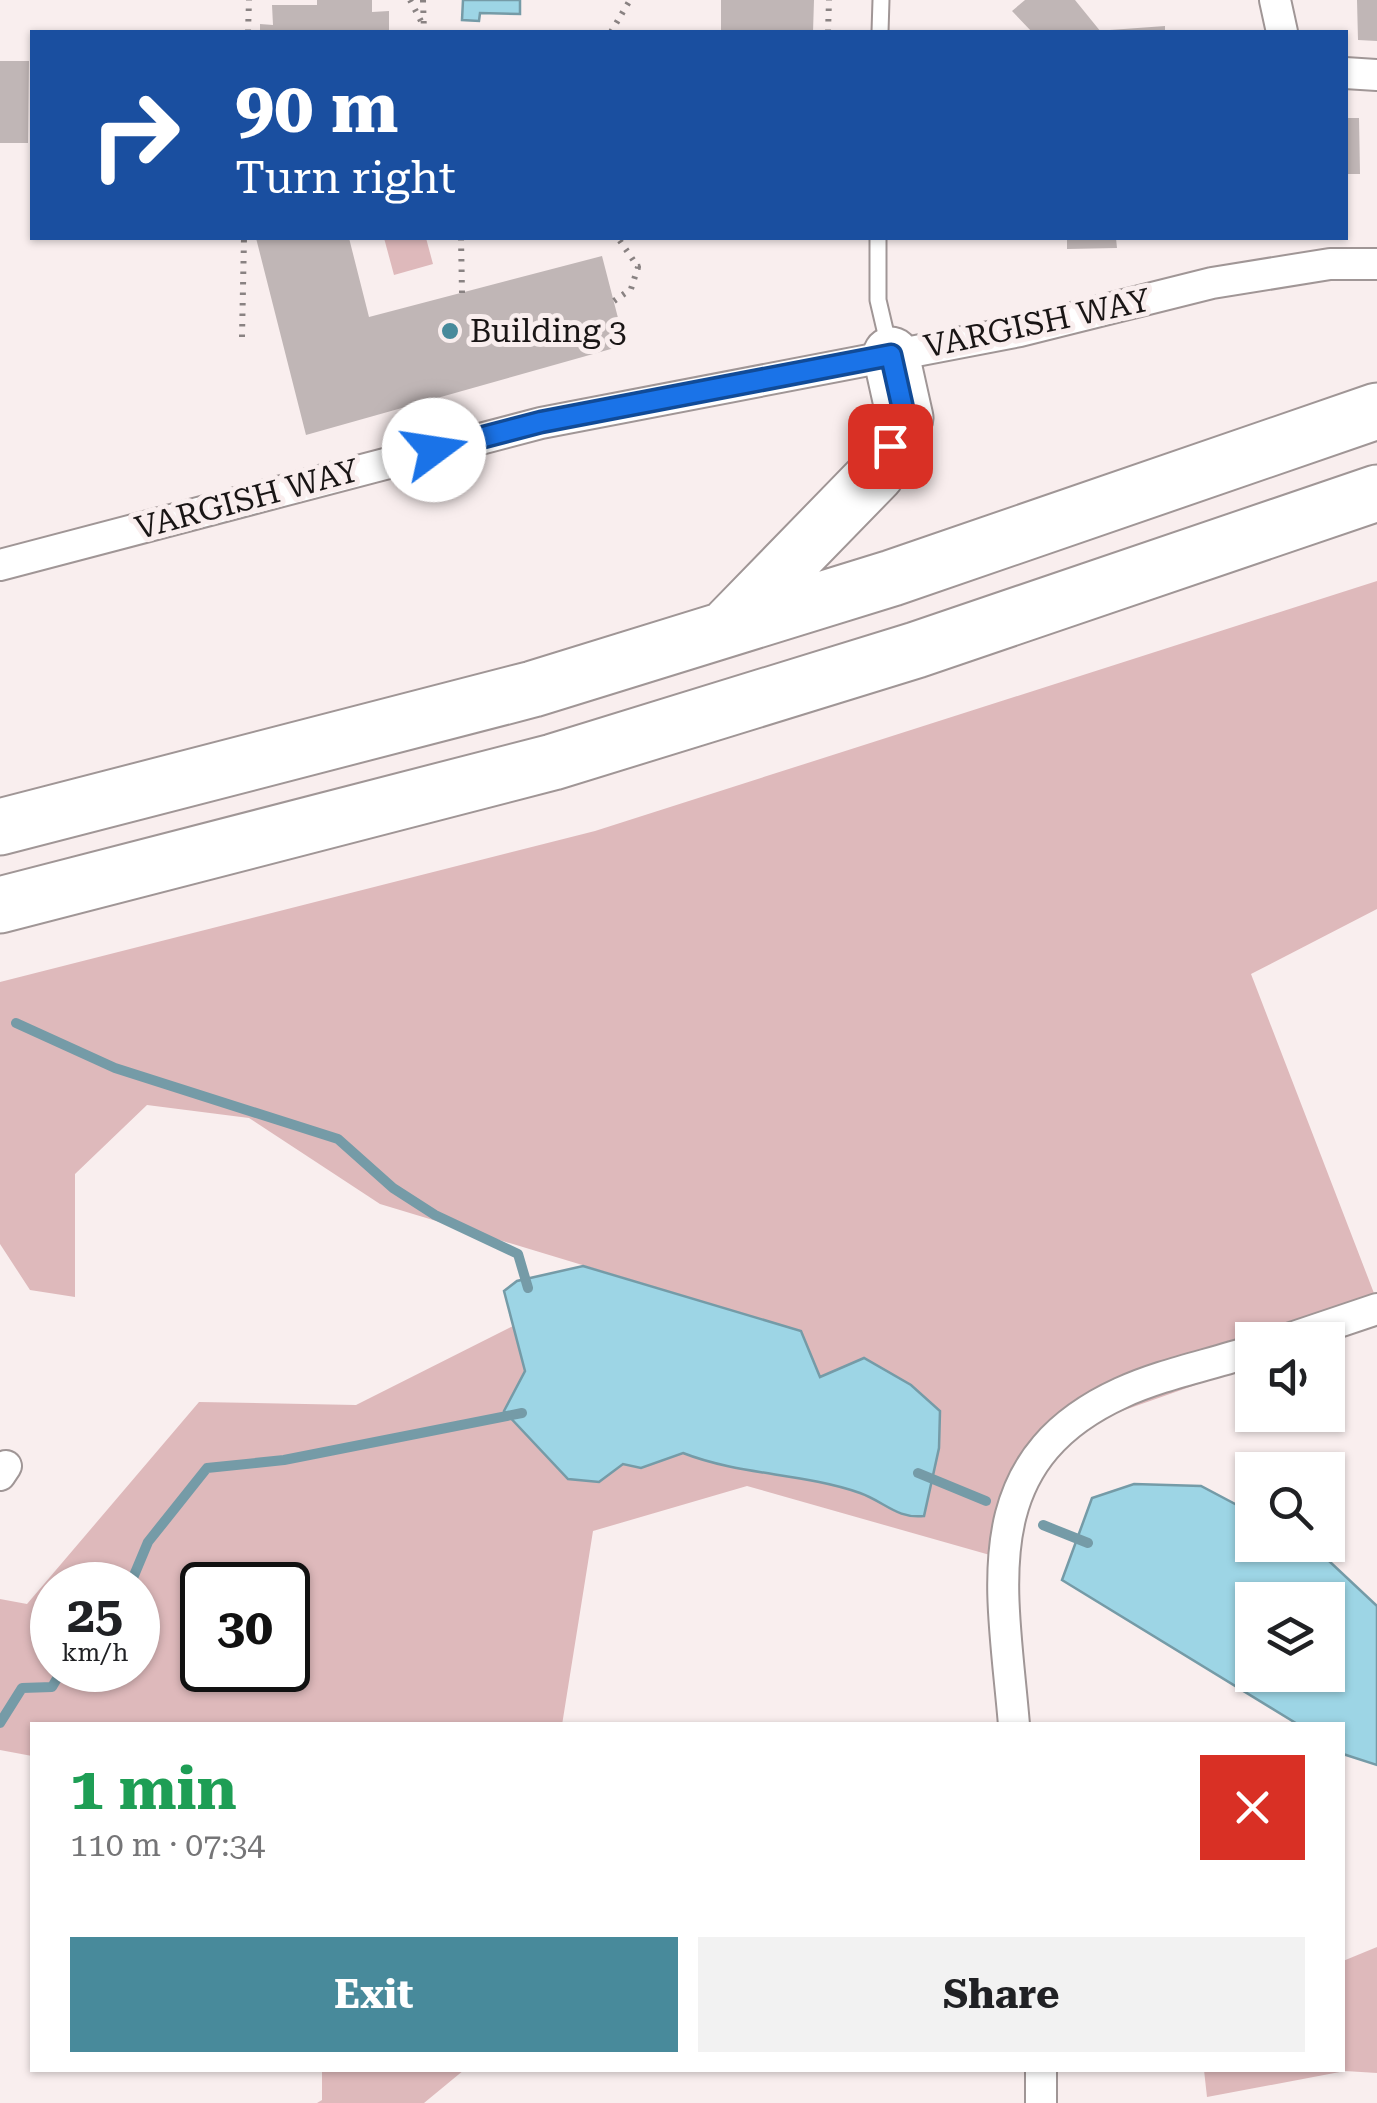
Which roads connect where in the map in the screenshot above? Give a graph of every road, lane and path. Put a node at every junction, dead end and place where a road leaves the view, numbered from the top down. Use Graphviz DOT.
graph roads {
  1 [pos="249,0"];
  2 [pos="410,0"];
  3 [pos="423,0"];
  4 [pos="630,0"];
  5 [pos="829,0"];
  6 [pos="881,0"];
  7 [pos="1275,0"];
  8 [pos="422,22"];
  9 [pos="248,30"];
  10 [pos="424,30"];
  11 [pos="615,30"];
  12 [pos="828,30"];
  13 [pos="880,30"];
  14 [pos="1282,30"];
  15 [pos="1348,73"];
  16 [pos="1377,75"];
  17 [pos="244,240"];
  18 [pos="461,240"];
  19 [pos="619,240"];
  20 [pos="878,240"];
  21 [pos="1377,264"];
  22 [pos="648,266"];
  23 [pos="638,267"];
  24 [pos="462,293"];
  25 [pos="614,300"];
  26 [pos="242,337"];
  27 [pos="891,355"];
  28 [pos="1377,411"];
  29 [pos="1377,493"];
  30 [pos="0,566"];
  31 [pos="726,628"];
  32 [pos="0,826"];
  33 [pos="0,905"];
  34 [pos="1377,1310"];
  35 [pos="1340,1322"];
  36 [pos="1235,1356"];
  37 [pos="1014,1722"];
  38 [pos="1042,2072"];
  39 [pos="1041,2103"];
  1 -- 9 [label="path"];
  2 -- 8 [label="path"];
  3 -- 8 [label="path"];
  4 -- 11 [label="path"];
  5 -- 12 [label="path"];
  6 -- 13 [label="lane"];
  7 -- 14 [label="street"];
  8 -- 10 [label="path"];
  15 -- 16 [label="street"];
  17 -- 26 [label="path"];
  18 -- 24 [label="path"];
  19 -- 23 [label="path"];
  20 -- 27 [label="lane"];
  21 -- 27 [label="street, VARGISH WAY"];
  22 -- 23 [label="path"];
  23 -- 25 [label="path"];
  27 -- 30 [label="street, VARGISH WAY"];
  27 -- 31 [label="highway"];
  28 -- 31 [label="highway"];
  29 -- 33 [label="highway"];
  31 -- 32 [label="highway"];
  34 -- 35 [label="street"];
  36 -- 37 [label="street"];
  38 -- 39 [label="street"];
}
